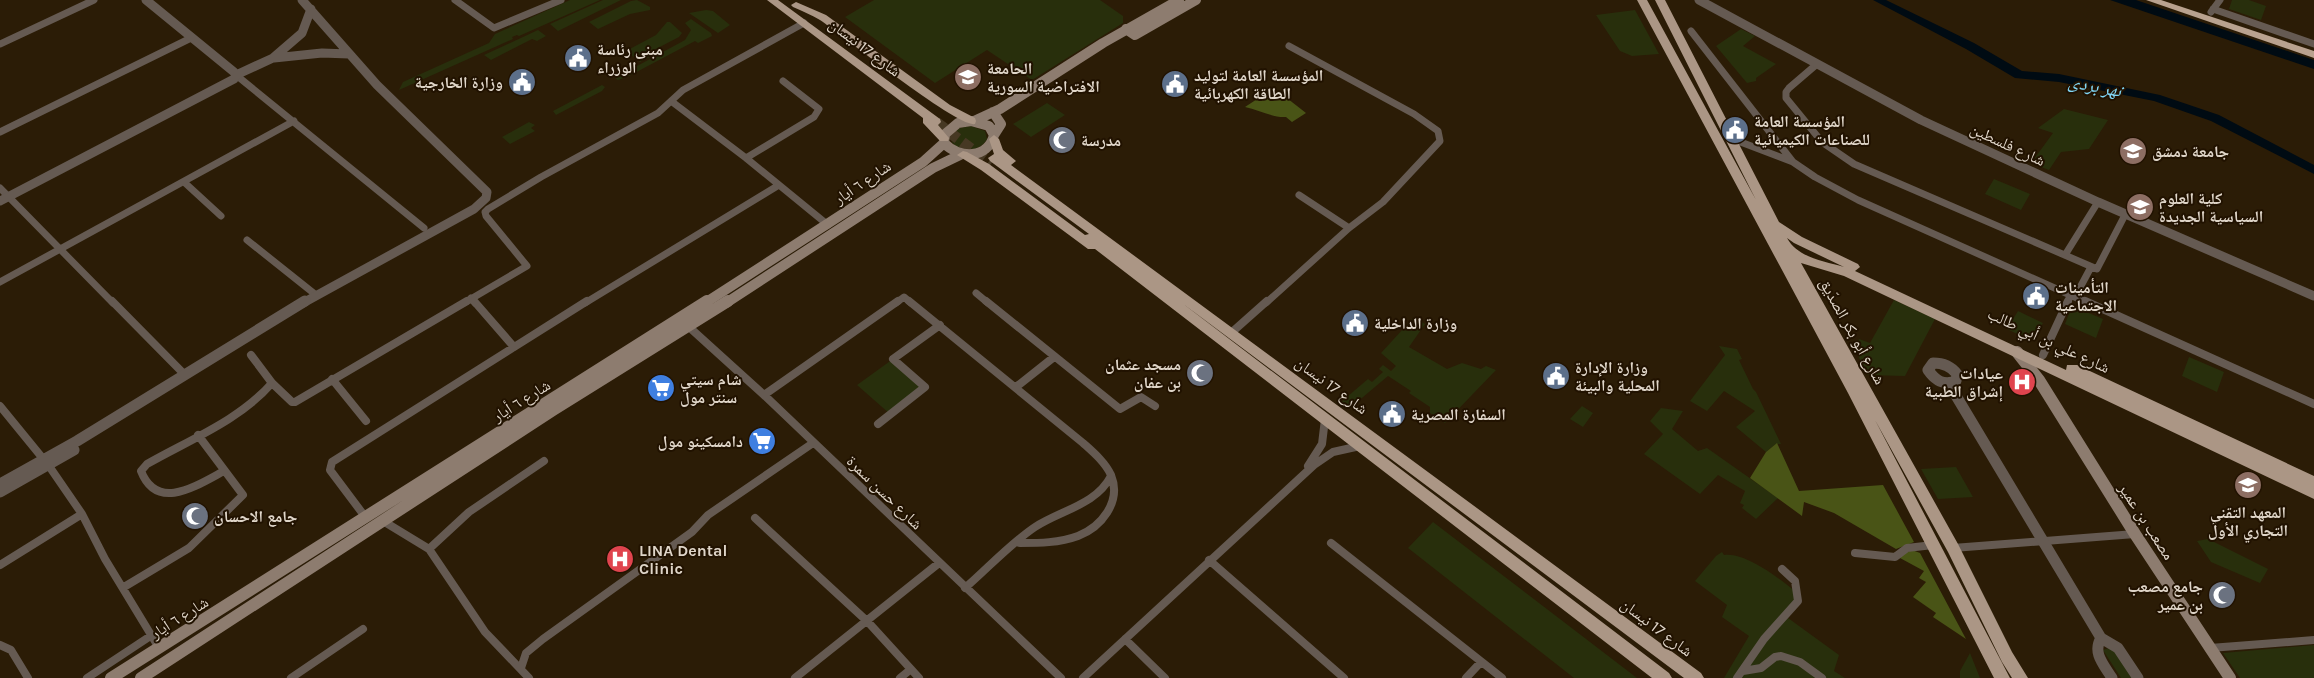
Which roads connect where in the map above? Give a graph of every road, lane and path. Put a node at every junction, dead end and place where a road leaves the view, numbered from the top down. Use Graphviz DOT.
graph roads {
  1 [pos="94,0"];
  2 [pos="146,0"];
  3 [pos="302,0"];
  4 [pos="455,0"];
  5 [pos="561,0"];
  6 [pos="772,0"];
  7 [pos="1642,0"];
  8 [pos="1660,0"];
  9 [pos="1699,0"];
  10 [pos="2151,0"];
  11 [pos="2176,0"];
  12 [pos="2220,0"];
  13 [pos="1186,1"];
  14 [pos="792,2"];
  15 [pos="311,9"];
  16 [pos="2212,10"];
  17 [pos="805,24"];
  18 [pos="1126,29"];
  19 [pos="1691,31"];
  20 [pos="191,38"];
  21 [pos="0,44"];
  22 [pos="2314,45"];
  23 [pos="1289,46"];
  24 [pos="349,54"];
  25 [pos="2314,55"];
  26 [pos="273,58"];
  27 [pos="1817,64"];
  28 [pos="236,75"];
  29 [pos="783,81"];
  30 [pos="671,101"];
  31 [pos="993,112"];
  32 [pos="294,121"];
  33 [pos="972,121"];
  34 [pos="0,132"];
  35 [pos="994,137"];
  36 [pos="1730,138"];
  37 [pos="944,141"];
  38 [pos="962,155"];
  39 [pos="746,158"];
  40 [pos="992,161"];
  41 [pos="1793,162"];
  42 [pos="184,182"];
  43 [pos="779,185"];
  44 [pos="0,188"];
  45 [pos="890,190"];
  46 [pos="1299,195"];
  47 [pos="8,197"];
  48 [pos="0,201"];
  49 [pos="2098,202"];
  50 [pos="2126,213"];
  51 [pos="221,216"];
  52 [pos="828,225"];
  53 [pos="1349,228"];
  54 [pos="1771,229"];
  55 [pos="428,230"];
  56 [pos="247,240"];
  57 [pos="1816,249"];
  58 [pos="60,250"];
  59 [pos="1790,252"];
  60 [pos="2065,255"];
  61 [pos="1805,260"];
  62 [pos="1826,266"];
  63 [pos="2094,268"];
  64 [pos="0,282"];
  65 [pos="1807,283"];
  66 [pos="1165,289"];
  67 [pos="976,293"];
  68 [pos="316,295"];
  69 [pos="2073,296"];
  70 [pos="2314,296"];
  71 [pos="471,298"];
  72 [pos="940,324"];
  73 [pos="689,327"];
  74 [pos="1231,333"];
  75 [pos="514,347"];
  76 [pos="2017,352"];
  77 [pos="251,355"];
  78 [pos="2043,355"];
  79 [pos="1054,357"];
  80 [pos="2063,374"];
  81 [pos="185,375"];
  82 [pos="332,379"];
  83 [pos="2039,380"];
  84 [pos="272,384"];
  85 [pos="1950,384"];
  86 [pos="1016,388"];
  87 [pos="764,395"];
  88 [pos="2314,404"];
  89 [pos="0,406"];
  90 [pos="1155,406"];
  91 [pos="1325,419"];
  92 [pos="366,421"];
  93 [pos="878,424"];
  94 [pos="198,435"];
  95 [pos="812,443"];
  96 [pos="1362,446"];
  97 [pos="544,461"];
  98 [pos="46,463"];
  99 [pos="224,470"];
  100 [pos="1111,476"];
  101 [pos="1299,477"];
  102 [pos="2314,482"];
  103 [pos="0,484"];
  104 [pos="0,492"];
  105 [pos="2314,493"];
  106 [pos="82,514"];
  107 [pos="366,518"];
  108 [pos="756,518"];
  109 [pos="383,521"];
  110 [pos="2135,534"];
  111 [pos="2043,540"];
  112 [pos="1020,543"];
  113 [pos="1331,543"];
  114 [pos="1933,545"];
  115 [pos="1520,546"];
  116 [pos="1953,548"];
  117 [pos="429,549"];
  118 [pos="1855,553"];
  119 [pos="1509,558"];
  120 [pos="1209,560"];
  121 [pos="939,563"];
  122 [pos="0,565"];
  123 [pos="1782,569"];
  124 [pos="124,587"];
  125 [pos="965,588"];
  126 [pos="224,608"];
  127 [pos="232,620"];
  128 [pos="868,622"];
  129 [pos="363,629"];
  130 [pos="152,635"];
  131 [pos="2101,638"];
  132 [pos="1125,639"];
  133 [pos="2314,640"];
  134 [pos="0,645"];
  135 [pos="159,648"];
  136 [pos="2210,648"];
  137 [pos="2007,657"];
  138 [pos="1481,662"];
  139 [pos="521,668"];
  140 [pos="911,669"];
  141 [pos="1740,675"];
  142 [pos="28,678"];
  143 [pos="87,678"];
  144 [pos="111,678"];
  145 [pos="141,678"];
  146 [pos="291,678"];
  147 [pos="529,678"];
  148 [pos="795,678"];
  149 [pos="900,678"];
  150 [pos="919,678"];
  151 [pos="1061,678"];
  152 [pos="1083,678"];
  153 [pos="1165,678"];
  154 [pos="1344,678"];
  155 [pos="1466,678"];
  156 [pos="1502,678"];
  157 [pos="1664,678"];
  158 [pos="1696,678"];
  159 [pos="1822,678"];
  160 [pos="2002,678"];
  161 [pos="2011,678"];
  162 [pos="2020,678"];
  163 [pos="2112,678"];
  164 [pos="2138,678"];
  165 [pos="2230,678"];
  1 -- 21 [label="street"];
  2 -- 20 [label="street"];
  3 -- 15 [label="street"];
  4 -- 5 [label="street"];
  6 -- 17 [label="main road, شارع 17 نيسان"];
  7 -- 54 [label="main road, شارع أبو بكر الصدّيق"];
  8 -- 36 [label="main road, شارع أبو بكر الصدّيق"];
  9 -- 27 [label="street, شارع فلسطين"];
  10 -- 25 [label="highway"];
  11 -- 16 [label="highway"];
  12 -- 16 [label="street"];
  13 -- 18 [label="main road"];
  13 -- 18 [label="main road"];
  14 -- 17 [label="main road, شارع 17 نيسان"];
  14 -- 33 [label="main road"];
  15 -- 24 [label="street"];
  15 -- 26 [label="street"];
  16 -- 22 [label="highway"];
  17 -- 30 [label="street"];
  17 -- 37 [label="main road"];
  18 -- 31 [label="main road"];
  19 -- 41 [label="street"];
  20 -- 28 [label="street"];
  20 -- 34 [label="street"];
  23 -- 53 [label="street"];
  24 -- 26 [label="street"];
  24 -- 55 [label="street"];
  26 -- 28 [label="street"];
  27 -- 49 [label="street, شارع فلسطين"];
  27 -- 60 [label="street"];
  28 -- 32 [label="street"];
  28 -- 47 [label="street"];
  29 -- 39 [label="street"];
  30 -- 39 [label="street"];
  30 -- 71 [label="street"];
  31 -- 33 [label="main road"];
  31 -- 35 [label="main road"];
  32 -- 42 [label="street"];
  32 -- 55 [label="street"];
  33 -- 35 [label="main road"];
  33 -- 37 [label="main road"];
  35 -- 38 [label="main road"];
  35 -- 66 [label="main road"];
  36 -- 41 [label="street"];
  36 -- 54 [label="main road, شارع أبو بكر الصدّيق"];
  37 -- 38 [label="main road"];
  37 -- 45 [label="main road, شارع ٦ أيار"];
  38 -- 45 [label="main road, شارع ٦ أيار"];
  38 -- 66 [label="main road"];
  39 -- 43 [label="street"];
  40 -- 66 [label="main road, شارع 17 نيسان"];
  41 -- 69 [label="street"];
  42 -- 51 [label="street"];
  42 -- 58 [label="street"];
  43 -- 52 [label="street"];
  43 -- 75 [label="street"];
  44 -- 47 [label="street"];
  45 -- 52 [label="main road, شارع ٦ أيار"];
  45 -- 73 [label="main road, شارع ٦ أيار"];
  46 -- 53 [label="street"];
  47 -- 48 [label="street"];
  47 -- 58 [label="street"];
  49 -- 50 [label="street, شارع فلسطين"];
  49 -- 60 [label="street"];
  50 -- 63 [label="street"];
  50 -- 70 [label="street, شارع فلسطين"];
  52 -- 107 [label="main road, شارع ٦ أيار"];
  53 -- 74 [label="street"];
  54 -- 57 [label="main road, شارع علي بن أبي طالب"];
  54 -- 59 [label="main road"];
  54 -- 114 [label="main road, شارع أبو بكر الصدّيق"];
  55 -- 68 [label="street"];
  55 -- 98 [label="street"];
  56 -- 68 [label="street"];
  57 -- 61 [label="main road"];
  57 -- 78 [label="main road, شارع علي بن أبي طالب"];
  58 -- 64 [label="street"];
  58 -- 81 [label="street"];
  59 -- 61 [label="main road, شارع علي بن أبي طالب"];
  59 -- 65 [label="main road, شارع أبو بكر الصدّيق"];
  60 -- 63 [label="street"];
  61 -- 62 [label="main road, شارع علي بن أبي طالب"];
  62 -- 65 [label="main road"];
  62 -- 76 [label="main road, شارع علي بن أبي طالب"];
  63 -- 69 [label="street"];
  65 -- 116 [label="main road, شارع أبو بكر الصدّيق"];
  66 -- 74 [label="main road, شارع 17 نيسان"];
  66 -- 91 [label="main road, شارع 17 نيسان"];
  67 -- 79 [label="street"];
  68 -- 81 [label="street"];
  69 -- 78 [label="street"];
  69 -- 88 [label="street"];
  71 -- 75 [label="street"];
  71 -- 82 [label="street"];
  72 -- 86 [label="street"];
  72 -- 87 [label="street"];
  72 -- 93 [label="street"];
  73 -- 87 [label="street, شارع حسن سمرة"];
  73 -- 109 [label="main road, شارع ٦ أيار"];
  74 -- 115 [label="main road, شارع 17 نيسان"];
  75 -- 107 [label="street"];
  76 -- 80 [label="main road, شارع علي بن أبي طالب"];
  76 -- 83 [label="main road, مصعب بن عمير"];
  77 -- 84 [label="street"];
  78 -- 102 [label="main road, شارع علي بن أبي طالب"];
  79 -- 86 [label="street"];
  79 -- 90 [label="street"];
  80 -- 83 [label="main road"];
  80 -- 105 [label="main road, شارع علي بن أبي طالب"];
  81 -- 98 [label="street"];
  82 -- 84 [label="street"];
  82 -- 92 [label="street"];
  83 -- 110 [label="main road, مصعب بن عمير"];
  84 -- 94 [label="street"];
  85 -- 111 [label="street"];
  86 -- 100 [label="street"];
  87 -- 95 [label="street, شارع حسن سمرة"];
  89 -- 98 [label="street"];
  91 -- 96 [label="main road, شارع 17 نيسان"];
  91 -- 101 [label="street"];
  94 -- 99 [label="street"];
  94 -- 99 [label="street"];
  95 -- 121 [label="street, شارع حسن سمرة"];
  95 -- 139 [label="street"];
  96 -- 101 [label="street"];
  96 -- 119 [label="main road, شارع 17 نيسان"];
  97 -- 117 [label="street"];
  98 -- 103 [label="street"];
  98 -- 104 [label="street"];
  98 -- 106 [label="street"];
  99 -- 124 [label="street"];
  100 -- 112 [label="street"];
  100 -- 112 [label="street"];
  101 -- 120 [label="street"];
  106 -- 122 [label="street"];
  106 -- 124 [label="street"];
  107 -- 126 [label="main road, شارع ٦ أيار"];
  108 -- 128 [label="street"];
  109 -- 117 [label="street"];
  109 -- 127 [label="main road, شارع ٦ أيار"];
  110 -- 111 [label="street"];
  110 -- 136 [label="main road, مصعب بن عمير"];
  111 -- 116 [label="street"];
  111 -- 131 [label="street"];
  112 -- 125 [label="street"];
  113 -- 138 [label="street"];
  114 -- 118 [label="street"];
  114 -- 160 [label="main road, شارع أبو بكر الصدّيق"];
  115 -- 119 [label="main road"];
  115 -- 158 [label="main road, شارع 17 نيسان"];
  116 -- 137 [label="main road, شارع أبو بكر الصدّيق"];
  117 -- 139 [label="street"];
  119 -- 157 [label="main road, شارع 17 نيسان"];
  120 -- 132 [label="street"];
  120 -- 154 [label="street"];
  121 -- 125 [label="street, شارع حسن سمرة"];
  121 -- 128 [label="street"];
  123 -- 141 [label="street"];
  124 -- 130 [label="street"];
  125 -- 151 [label="street, شارع حسن سمرة"];
  126 -- 127 [label="main road"];
  126 -- 135 [label="main road, شارع ٦ أيار"];
  127 -- 145 [label="main road, شارع ٦ أيار"];
  128 -- 140 [label="street"];
  128 -- 148 [label="street"];
  129 -- 146 [label="street"];
  130 -- 135 [label="street"];
  130 -- 143 [label="street"];
  131 -- 163 [label="street"];
  131 -- 164 [label="street"];
  132 -- 152 [label="street"];
  132 -- 153 [label="street"];
  133 -- 136 [label="street"];
  134 -- 142 [label="street"];
  135 -- 144 [label="main road, شارع ٦ أيار"];
  136 -- 165 [label="main road, مصعب بن عمير"];
  137 -- 161 [label="main road"];
  137 -- 162 [label="main road, شارع أبو بكر الصدّيق"];
  138 -- 155 [label="street"];
  138 -- 156 [label="street"];
  139 -- 147 [label="street"];
  140 -- 149 [label="street"];
  140 -- 150 [label="street"];
  141 -- 159 [label="street"];
}
